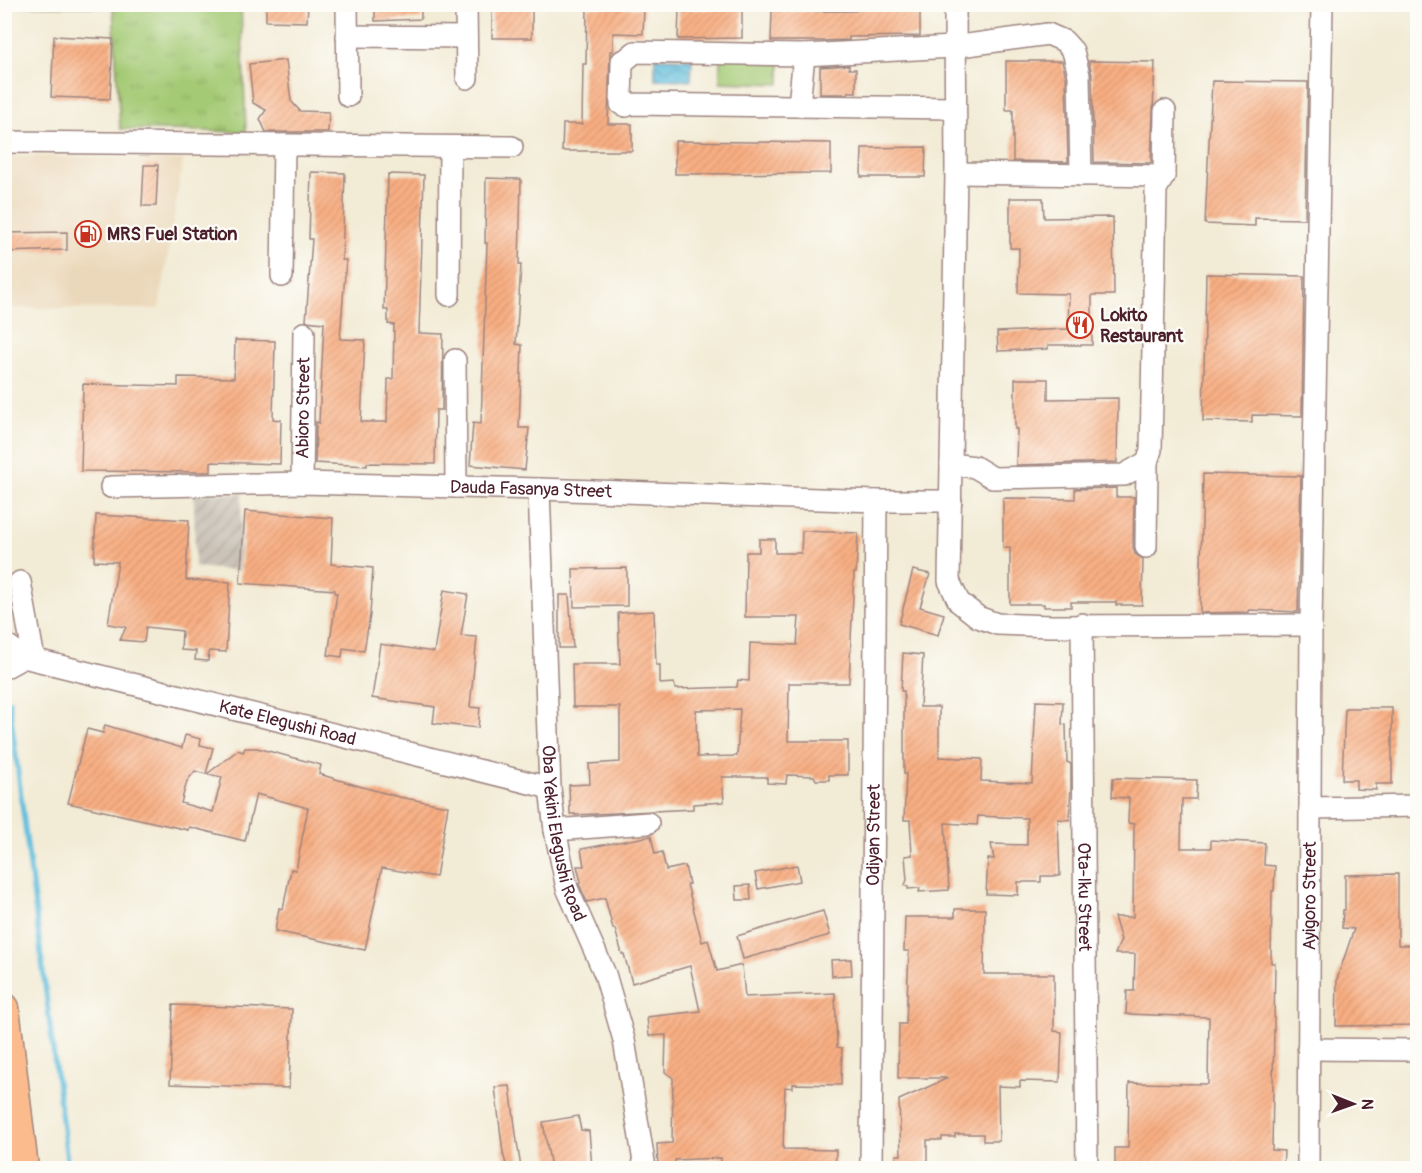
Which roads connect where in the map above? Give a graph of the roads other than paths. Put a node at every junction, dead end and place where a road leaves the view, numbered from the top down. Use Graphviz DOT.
graph roads {
  1 [pos="347,4"];
  2 [pos="466,4"];
  3 [pos="955,4"];
  4 [pos="1322,4"];
  5 [pos="347,36"];
  6 [pos="466,37"];
  7 [pos="954,47"];
  8 [pos="804,55"];
  9 [pos="467,78"];
  10 [pos="348,96"];
  11 [pos="799,106"];
  12 [pos="954,108"];
  13 [pos="1165,111"];
  14 [pos="4,142"];
  15 [pos="284,145"];
  16 [pos="450,147"];
  17 [pos="513,147"];
  18 [pos="956,173"];
  19 [pos="1081,175"];
  20 [pos="1164,176"];
  21 [pos="282,276"];
  22 [pos="449,295"];
  23 [pos="304,333"];
  24 [pos="455,360"];
  25 [pos="1147,462"];
  26 [pos="951,464"];
  27 [pos="302,483"];
  28 [pos="111,487"];
  29 [pos="456,487"];
  30 [pos="539,489"];
  31 [pos="876,501"];
  32 [pos="951,501"];
  33 [pos="1146,547"];
  34 [pos="20,582"];
  35 [pos="1082,624"];
  36 [pos="1311,625"];
  37 [pos="4,643"];
  38 [pos="29,658"];
  39 [pos="4,668"];
  40 [pos="550,788"];
  41 [pos="1418,806"];
  42 [pos="1310,808"];
  43 [pos="648,823"];
  44 [pos="555,831"];
  45 [pos="4,1008"];
  46 [pos="1308,1048"];
  47 [pos="1418,1050"];
  48 [pos="23,1168"];
  49 [pos="645,1168"];
  50 [pos="870,1168"];
  51 [pos="1087,1168"];
  52 [pos="1308,1168"];
  1 -- 5 [label="street"];
  2 -- 6 [label="street"];
  3 -- 7 [label="street"];
  4 -- 36 [label="street, Ayigoro Street"];
  5 -- 6 [label="street"];
  5 -- 10 [label="street"];
  6 -- 9 [label="street"];
  7 -- 8 [label="street"];
  7 -- 12 [label="street"];
  7 -- 19 [label="street"];
  8 -- 11 [label="street"];
  8 -- 11 [label="street"];
  11 -- 12 [label="street"];
  12 -- 18 [label="street"];
  13 -- 20 [label="street"];
  14 -- 15 [label="street"];
  15 -- 16 [label="street"];
  15 -- 21 [label="street"];
  16 -- 17 [label="street"];
  16 -- 22 [label="street"];
  18 -- 19 [label="street"];
  18 -- 26 [label="street"];
  19 -- 20 [label="street"];
  20 -- 25 [label="street"];
  23 -- 27 [label="street, Abioro Street"];
  24 -- 29 [label="street"];
  25 -- 26 [label="street"];
  25 -- 33 [label="street"];
  26 -- 32 [label="street"];
  27 -- 28 [label="street, Dauda Fasanya Street"];
  27 -- 29 [label="street, Dauda Fasanya Street"];
  29 -- 30 [label="street, Dauda Fasanya Street"];
  30 -- 31 [label="street, Dauda Fasanya Street"];
  30 -- 40 [label="street, Oba Yekini Elegushi Road"];
  31 -- 32 [label="street, Dauda Fasanya Street"];
  31 -- 50 [label="street, Odiyan Street"];
  32 -- 35 [label="street"];
  34 -- 38 [label="street"];
  35 -- 36 [label="street"];
  35 -- 51 [label="street, Ota-Iku Street"];
  36 -- 42 [label="street, Ayigoro Street"];
  37 -- 38 [label="street, Kate Elegushi Road"];
  38 -- 39 [label="street"];
  38 -- 40 [label="street, Kate Elegushi Road"];
  40 -- 44 [label="street, Oba Yekini Elegushi Road"];
  41 -- 42 [label="street"];
  42 -- 46 [label="street, Ayigoro Street"];
  43 -- 44 [label="street"];
  44 -- 49 [label="street, Oba Yekini Elegushi Road"];
  45 -- 48 [label="highway"];
  46 -- 47 [label="street"];
  46 -- 52 [label="street, Ayigoro Street"];
}
